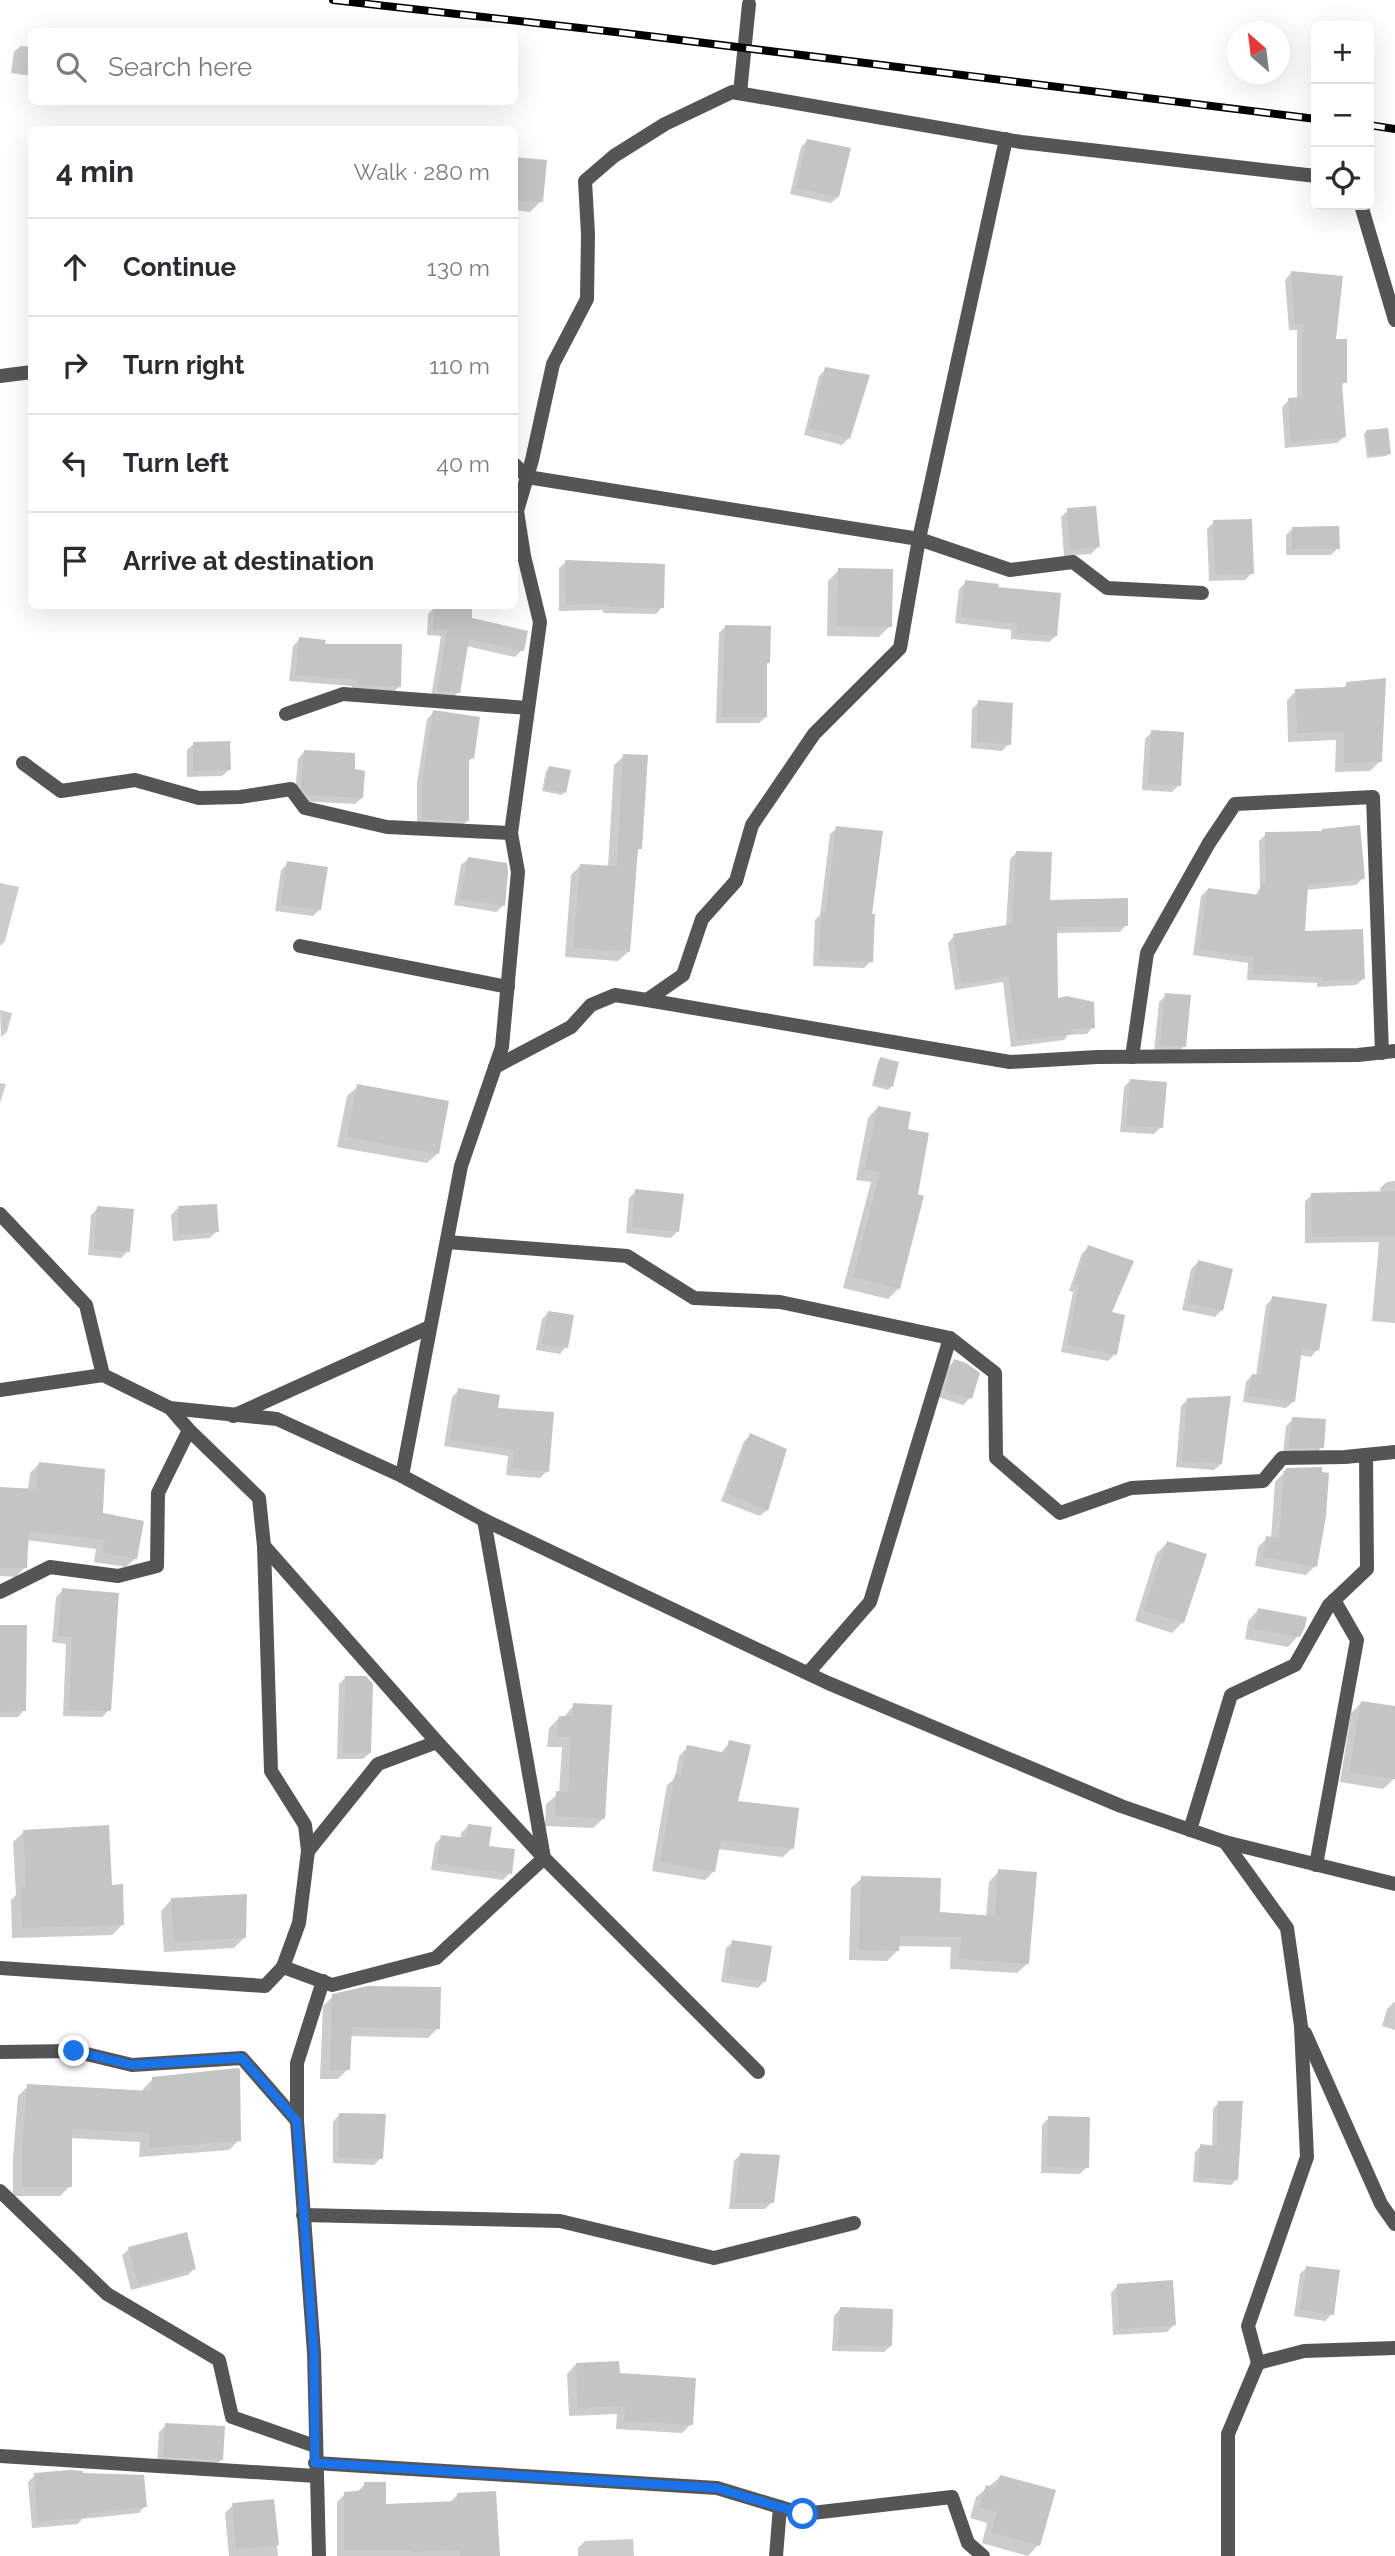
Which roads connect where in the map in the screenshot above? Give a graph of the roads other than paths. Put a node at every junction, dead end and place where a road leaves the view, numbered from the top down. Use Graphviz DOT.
graph roads {
  1 [pos="749,4"];
  2 [pos="740,93"];
  3 [pos="1006,139"];
  4 [pos="1311,175"];
  5 [pos="1362,210"];
  6 [pos="1395,320"];
  7 [pos="28,372"];
  8 [pos="0,376"];
  9 [pos="518,468"];
  10 [pos="527,477"];
  11 [pos="518,508"];
  12 [pos="518,517"];
  13 [pos="919,539"];
  14 [pos="1202,593"];
  15 [pos="528,708"];
  16 [pos="286,714"];
  17 [pos="23,763"];
  18 [pos="510,833"];
  19 [pos="300,946"];
  20 [pos="508,987"];
  21 [pos="647,1000"];
  22 [pos="1389,1052"];
  23 [pos="1132,1057"];
  24 [pos="495,1067"];
  25 [pos="0,1214"];
  26 [pos="447,1242"];
  27 [pos="430,1327"];
  28 [pos="950,1338"];
  29 [pos="103,1375"];
  30 [pos="0,1390"];
  31 [pos="170,1408"];
  32 [pos="232,1416"];
  33 [pos="189,1430"];
  34 [pos="1395,1452"];
  35 [pos="1366,1455"];
  36 [pos="402,1476"];
  37 [pos="484,1520"];
  38 [pos="264,1546"];
  39 [pos="0,1592"];
  40 [pos="1334,1600"];
  41 [pos="808,1673"];
  42 [pos="437,1742"];
  43 [pos="1191,1830"];
  44 [pos="1225,1842"];
  45 [pos="308,1852"];
  46 [pos="544,1858"];
  47 [pos="1316,1865"];
  48 [pos="1395,1884"];
  49 [pos="283,1967"];
  50 [pos="0,1968"];
  51 [pos="323,1981"];
  52 [pos="1301,2026"];
  53 [pos="0,2052"];
  54 [pos="758,2072"];
  55 [pos="297,2121"];
  56 [pos="0,2191"];
  57 [pos="303,2215"];
  58 [pos="854,2223"];
  59 [pos="1395,2224"];
  60 [pos="1395,2348"];
  61 [pos="1258,2362"];
  62 [pos="315,2446"];
  63 [pos="0,2456"];
  64 [pos="316,2470"];
  65 [pos="780,2507"];
  66 [pos="319,2556"];
  67 [pos="776,2556"];
  68 [pos="983,2556"];
  69 [pos="1228,2556"];
  1 -- 2 [label="street"];
  2 -- 3 [label="street"];
  2 -- 10 [label="street"];
  3 -- 4 [label="street"];
  3 -- 13 [label="street"];
  5 -- 6 [label="street"];
  7 -- 8 [label="street"];
  9 -- 10 [label="street"];
  10 -- 11 [label="street"];
  10 -- 13 [label="street"];
  12 -- 15 [label="street"];
  13 -- 14 [label="street"];
  13 -- 21 [label="street"];
  15 -- 16 [label="street"];
  15 -- 18 [label="street"];
  17 -- 18 [label="street"];
  18 -- 20 [label="street"];
  19 -- 20 [label="street"];
  20 -- 24 [label="street"];
  21 -- 23 [label="street"];
  21 -- 24 [label="street"];
  22 -- 23 [label="street"];
  22 -- 23 [label="street"];
  24 -- 26 [label="street"];
  25 -- 29 [label="street"];
  26 -- 27 [label="street"];
  26 -- 28 [label="street"];
  27 -- 32 [label="street"];
  27 -- 36 [label="street"];
  28 -- 35 [label="street"];
  28 -- 41 [label="street"];
  29 -- 30 [label="street"];
  29 -- 31 [label="street"];
  31 -- 32 [label="street"];
  31 -- 33 [label="street"];
  32 -- 36 [label="street"];
  33 -- 38 [label="street"];
  33 -- 39 [label="street"];
  34 -- 35 [label="street"];
  35 -- 40 [label="street"];
  36 -- 37 [label="street"];
  37 -- 41 [label="street"];
  37 -- 46 [label="street"];
  38 -- 42 [label="street"];
  38 -- 45 [label="street"];
  40 -- 43 [label="street"];
  40 -- 47 [label="street"];
  41 -- 43 [label="street"];
  42 -- 45 [label="street"];
  42 -- 46 [label="street"];
  43 -- 44 [label="street"];
  44 -- 47 [label="street"];
  44 -- 52 [label="street"];
  45 -- 49 [label="street"];
  46 -- 51 [label="street"];
  46 -- 54 [label="street"];
  47 -- 48 [label="street"];
  49 -- 50 [label="street"];
  49 -- 51 [label="street"];
  51 -- 55 [label="street"];
  52 -- 59 [label="street"];
  52 -- 61 [label="street"];
  53 -- 55 [label="street"];
  55 -- 57 [label="street"];
  56 -- 62 [label="street"];
  57 -- 58 [label="street"];
  57 -- 62 [label="street"];
  60 -- 61 [label="street"];
  61 -- 69 [label="street"];
  62 -- 64 [label="street"];
  63 -- 64 [label="street"];
  64 -- 65 [label="street"];
  64 -- 66 [label="street"];
  65 -- 67 [label="street"];
  65 -- 68 [label="street"];
}
